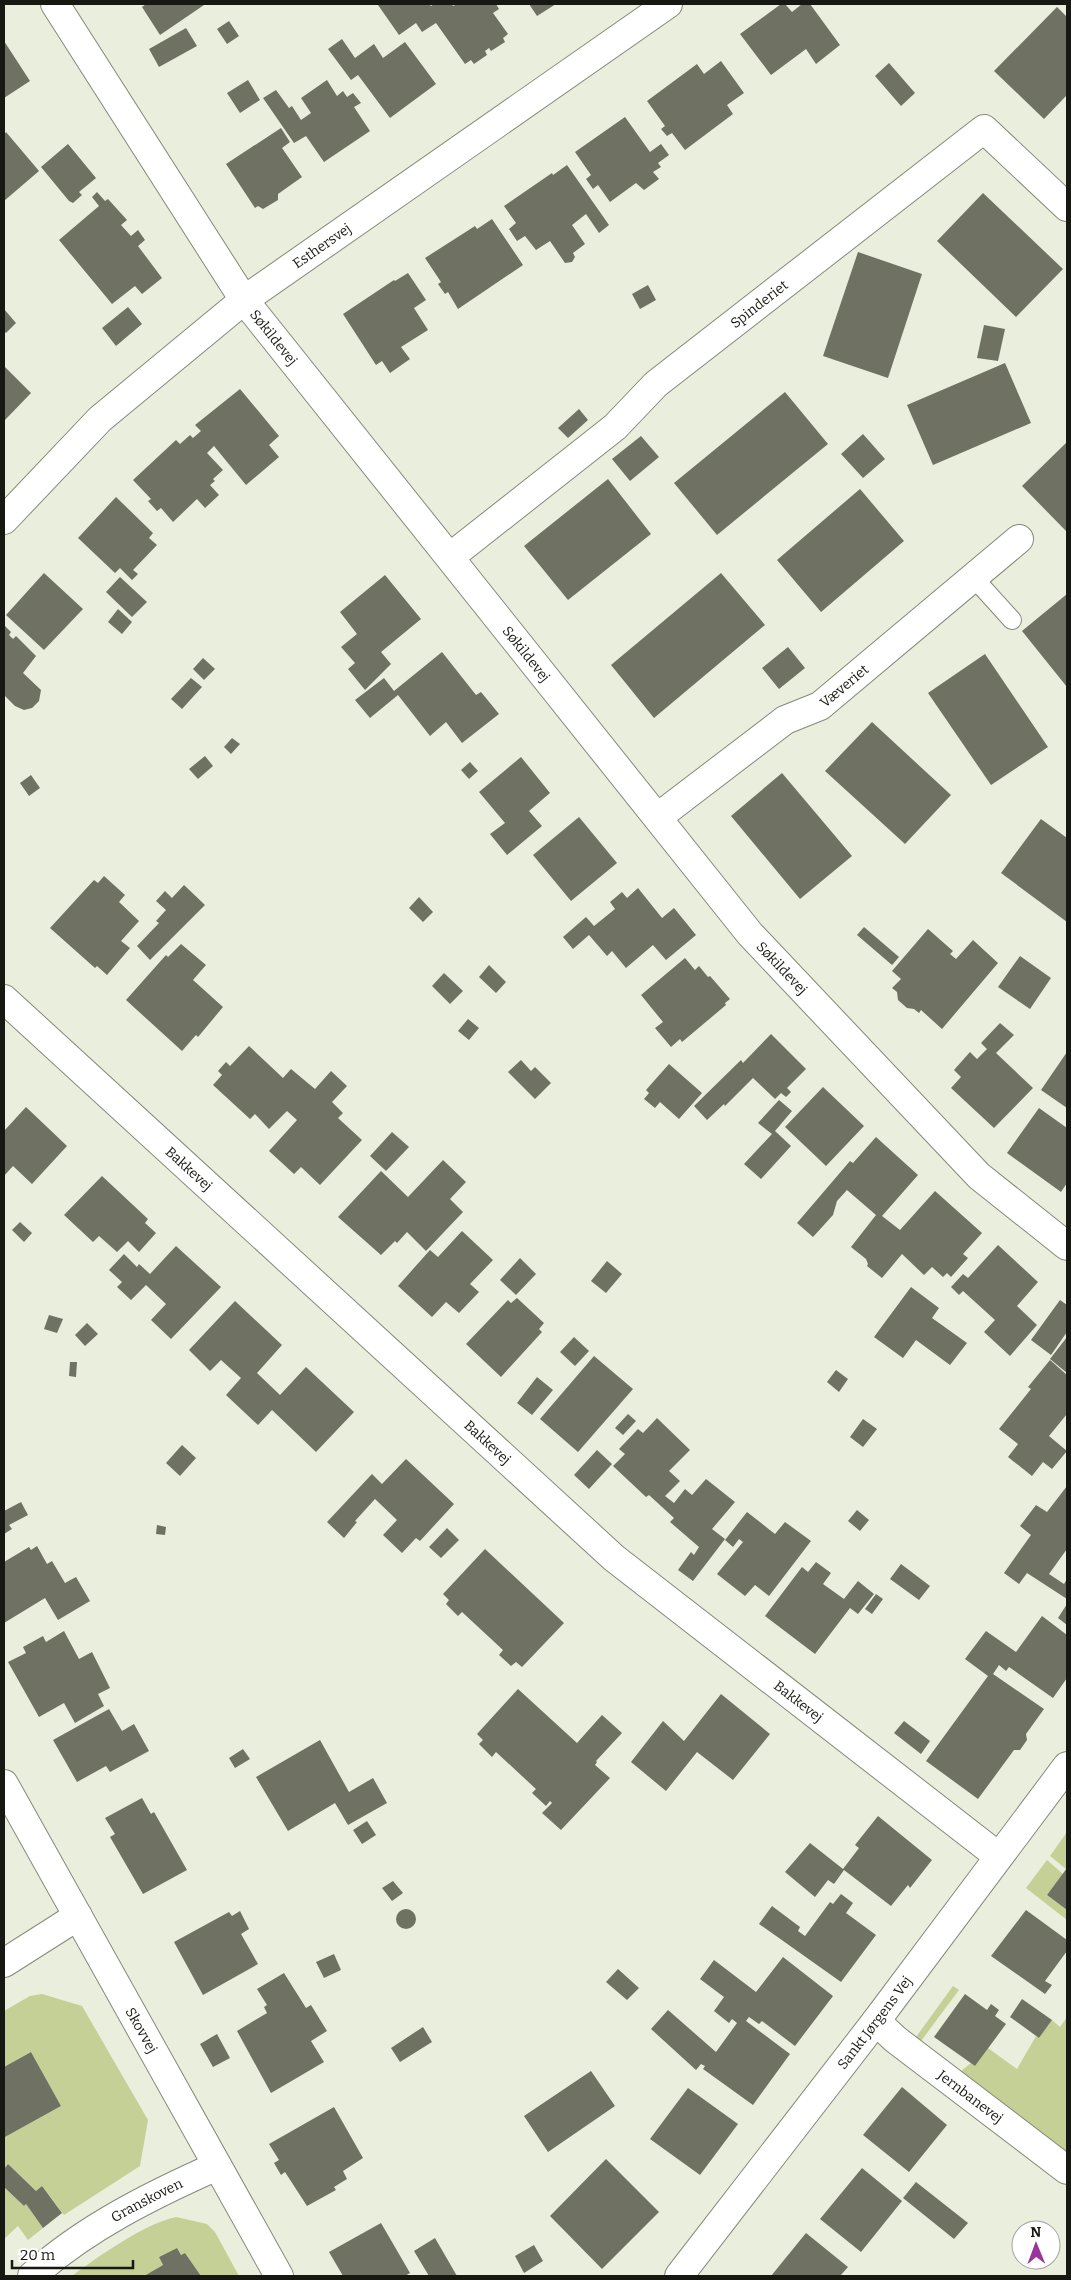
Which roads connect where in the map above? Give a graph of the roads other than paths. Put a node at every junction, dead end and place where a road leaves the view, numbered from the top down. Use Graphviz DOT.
graph roads {
  1 [pos="56,4"];
  2 [pos="668,4"];
  3 [pos="1067,207"];
  4 [pos="244,300"];
  5 [pos="4,520"];
  6 [pos="1019,539"];
  7 [pos="450,557"];
  8 [pos="974,578"];
  9 [pos="1012,620"];
  10 [pos="658,817"];
  11 [pos="4,999"];
  12 [pos="1067,1246"];
  13 [pos="1067,1766"];
  14 [pos="4,1784"];
  15 [pos="998,1856"];
  16 [pos="78,1916"];
  17 [pos="4,1963"];
  18 [pos="876,2022"];
  19 [pos="217,2166"];
  20 [pos="1067,2170"];
  21 [pos="32,2276"];
  22 [pos="279,2276"];
  23 [pos="679,2276"];
  1 -- 4 [label="street, Søkildevej"];
  2 -- 4 [label="street, Esthersvej"];
  3 -- 7 [label="street, Spinderiet"];
  4 -- 5 [label="street, Esthersvej"];
  4 -- 7 [label="street, Søkildevej"];
  6 -- 8 [label="street, Væveriet"];
  7 -- 10 [label="street, Søkildevej"];
  8 -- 9 [label="lane"];
  8 -- 10 [label="street, Væveriet"];
  10 -- 12 [label="street, Søkildevej"];
  11 -- 15 [label="street, Bakkevej"];
  13 -- 15 [label="street, Sankt Jørgens Vej"];
  14 -- 16 [label="street, Skovvej"];
  15 -- 18 [label="street, Sankt Jørgens Vej"];
  16 -- 17 [label="street"];
  16 -- 19 [label="street, Skovvej"];
  18 -- 20 [label="street, Jernbanevej"];
  18 -- 23 [label="street, Sankt Jørgens Vej"];
  19 -- 21 [label="street, Granskoven"];
  19 -- 22 [label="street, Skovvej"];
}
